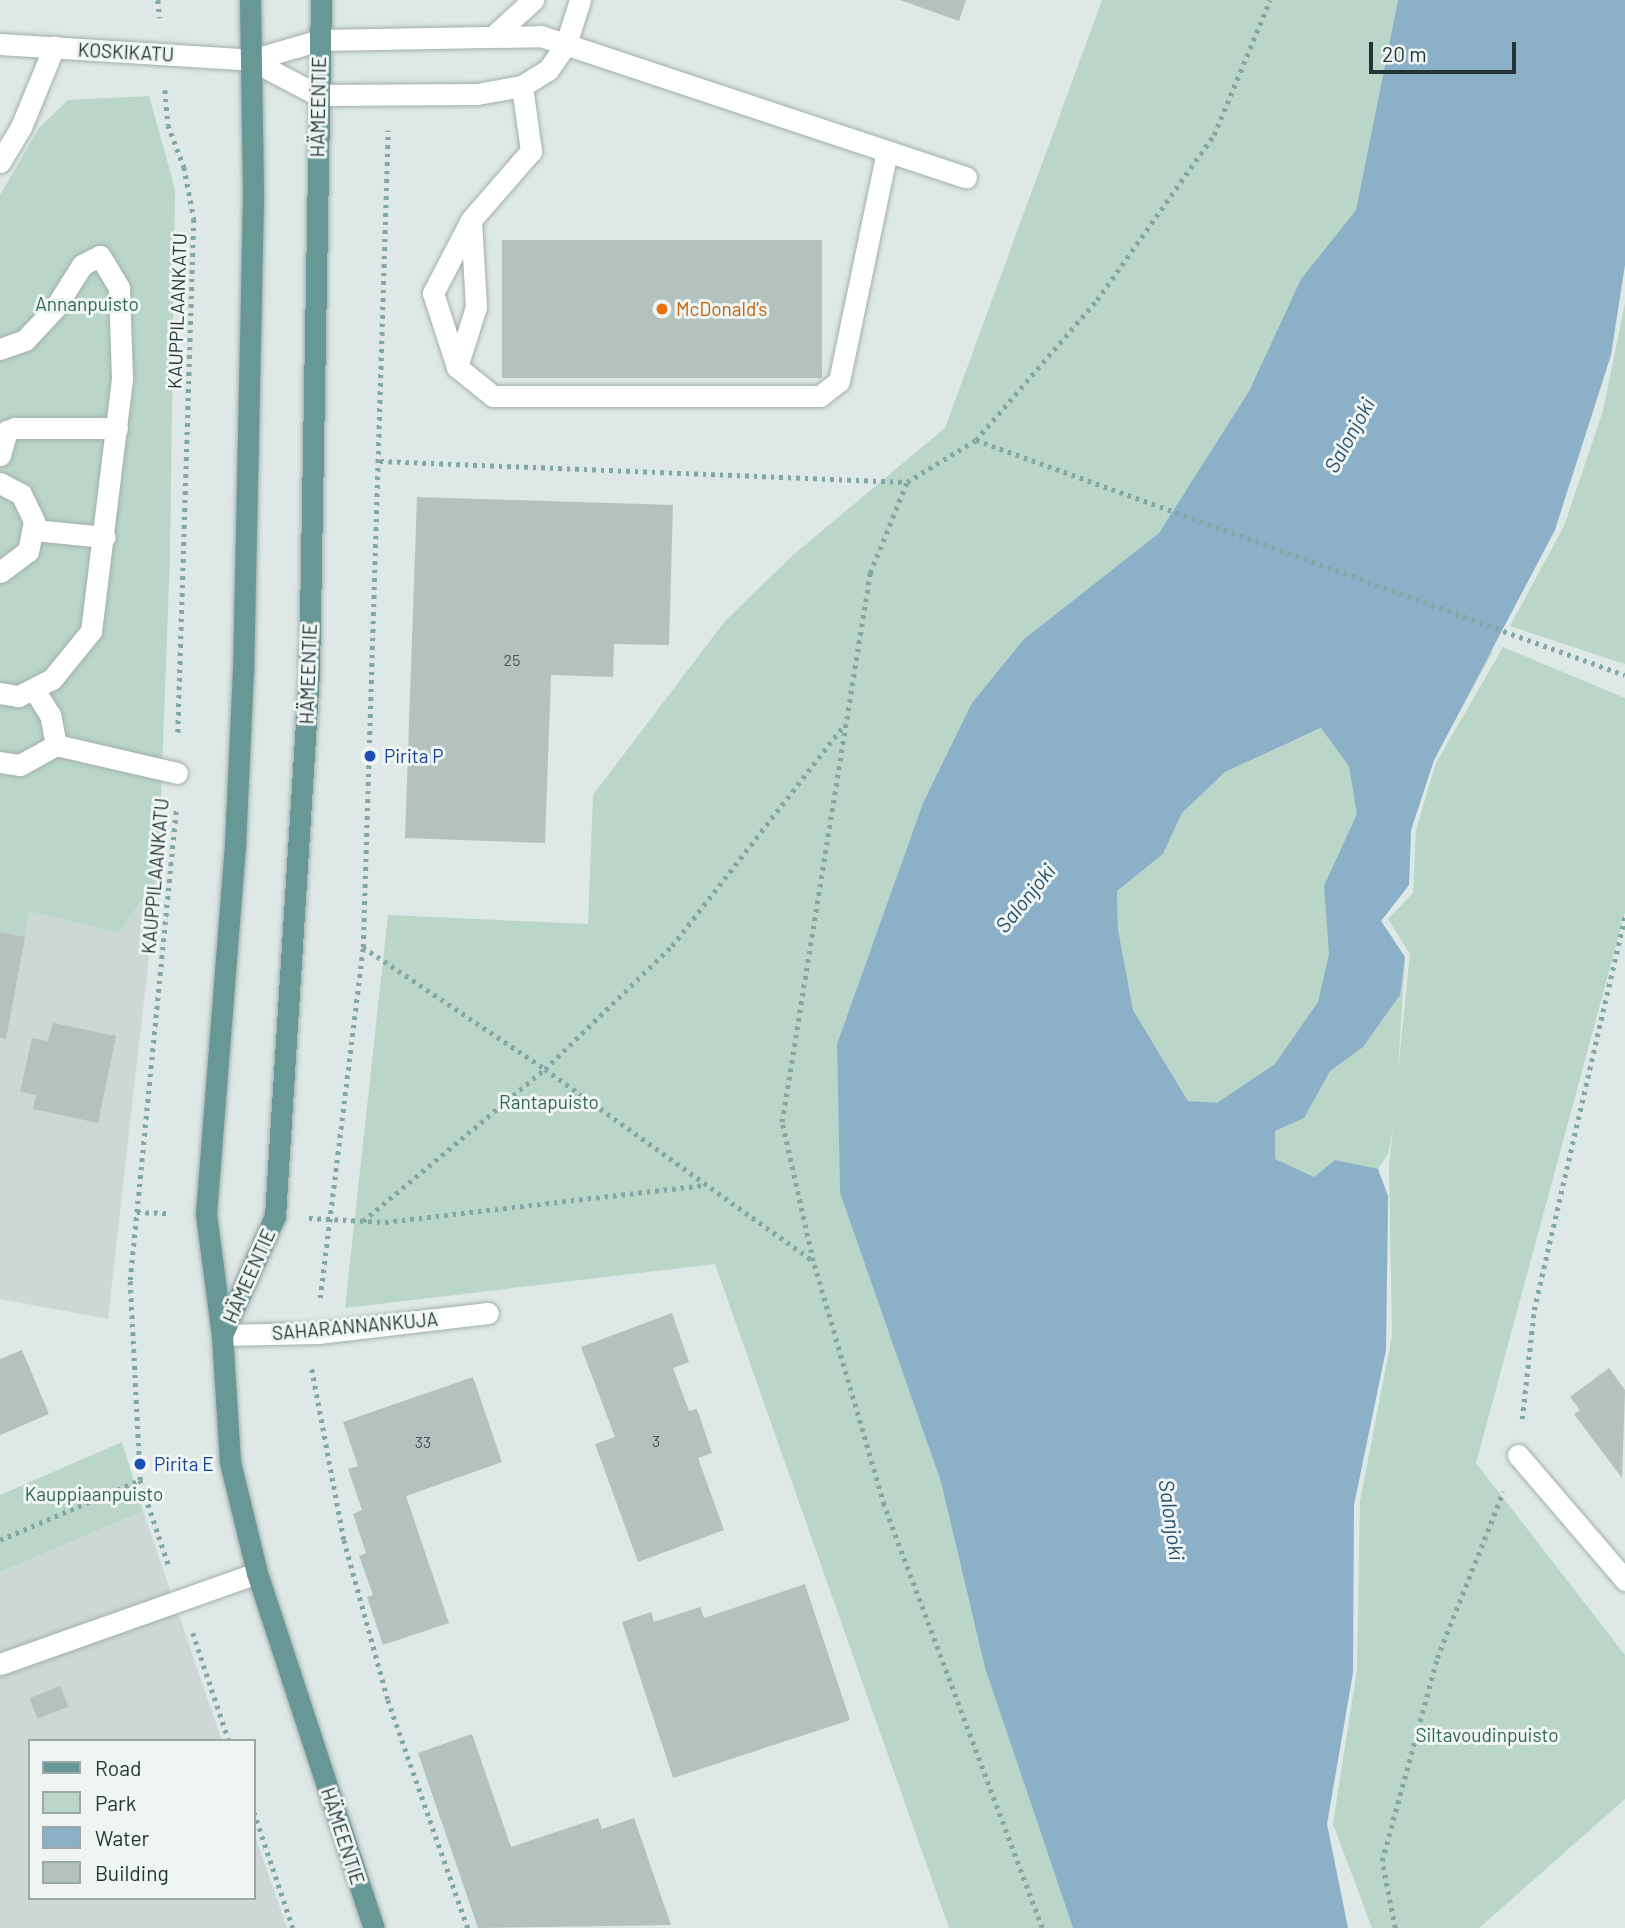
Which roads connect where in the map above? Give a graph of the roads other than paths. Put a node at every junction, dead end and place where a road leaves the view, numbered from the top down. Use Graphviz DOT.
graph roads {
  1 [pos="250,0"];
  2 [pos="321,0"];
  3 [pos="533,0"];
  4 [pos="580,0"];
  5 [pos="497,33"];
  6 [pos="320,40"];
  7 [pos="0,44"];
  8 [pos="566,44"];
  9 [pos="54,47"];
  10 [pos="251,60"];
  11 [pos="523,86"];
  12 [pos="318,95"];
  13 [pos="887,151"];
  14 [pos="0,162"];
  15 [pos="966,177"];
  16 [pos="471,220"];
  17 [pos="0,349"];
  18 [pos="457,367"];
  19 [pos="117,428"];
  20 [pos="0,455"];
  21 [pos="0,483"];
  22 [pos="34,530"];
  23 [pos="105,537"];
  24 [pos="0,572"];
  25 [pos="34,689"];
  26 [pos="0,693"];
  27 [pos="56,745"];
  28 [pos="0,762"];
  29 [pos="177,773"];
  30 [pos="488,1313"];
  31 [pos="222,1335"];
  32 [pos="1518,1455"];
  33 [pos="257,1573"];
  34 [pos="1625,1580"];
  35 [pos="0,1664"];
  36 [pos="374,1928"];
  1 -- 10 [label="main road, HÄMEENTIE"];
  2 -- 6 [label="main road, HÄMEENTIE"];
  3 -- 5 [label="street"];
  4 -- 8 [label="street"];
  5 -- 6 [label="street"];
  5 -- 8 [label="street"];
  6 -- 10 [label="street"];
  6 -- 12 [label="main road, HÄMEENTIE"];
  7 -- 9 [label="street, KOSKIKATU"];
  8 -- 11 [label="street"];
  8 -- 13 [label="street"];
  9 -- 10 [label="street, KOSKIKATU"];
  9 -- 14 [label="street"];
  10 -- 12 [label="street"];
  10 -- 31 [label="main road, HÄMEENTIE"];
  11 -- 12 [label="street"];
  11 -- 16 [label="street"];
  12 -- 31 [label="main road, HÄMEENTIE"];
  13 -- 15 [label="street"];
  13 -- 18 [label="street"];
  16 -- 18 [label="street"];
  16 -- 18 [label="street"];
  17 -- 19 [label="street"];
  19 -- 20 [label="street"];
  19 -- 23 [label="street"];
  21 -- 22 [label="street"];
  22 -- 23 [label="street"];
  22 -- 24 [label="street"];
  23 -- 25 [label="street"];
  25 -- 26 [label="street"];
  25 -- 27 [label="street"];
  27 -- 28 [label="street"];
  27 -- 29 [label="street"];
  30 -- 31 [label="street, SAHARANNANKUJA"];
  31 -- 33 [label="main road, HÄMEENTIE"];
  32 -- 34 [label="street"];
  33 -- 35 [label="street"];
  33 -- 36 [label="main road, HÄMEENTIE"];
}
